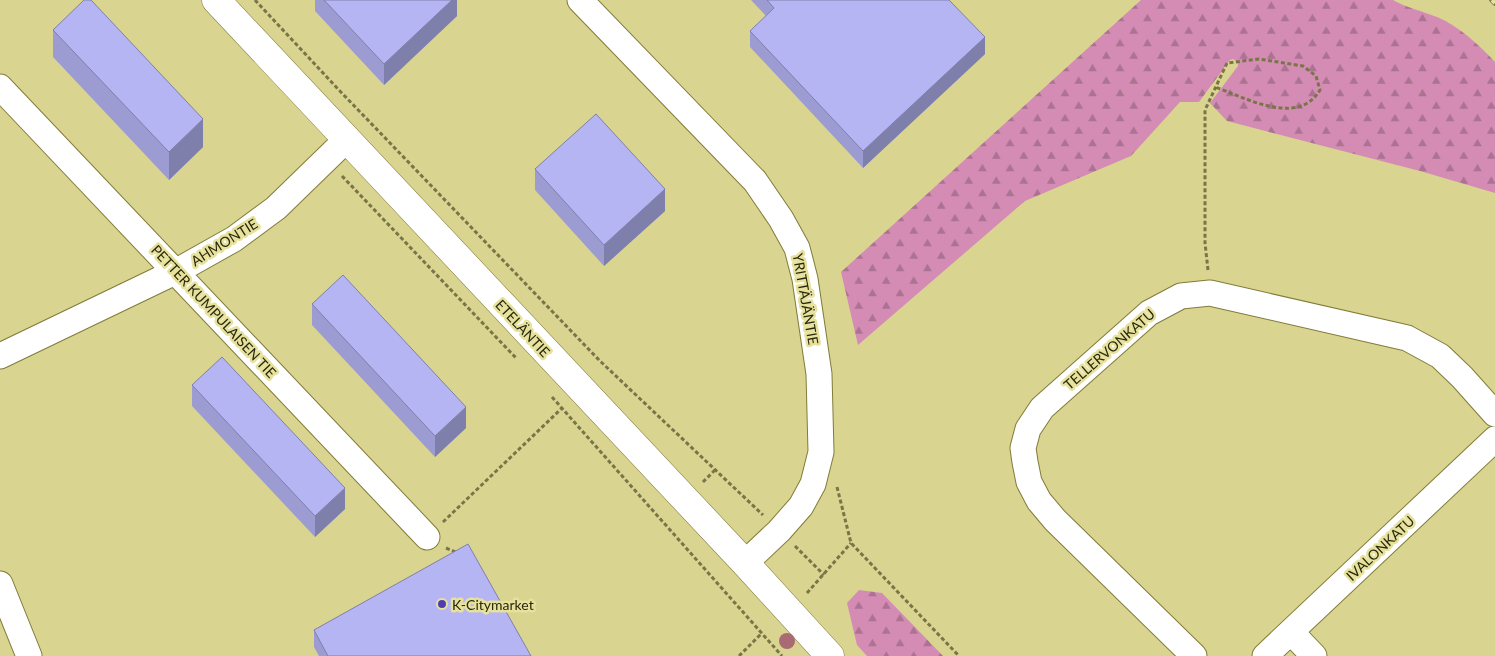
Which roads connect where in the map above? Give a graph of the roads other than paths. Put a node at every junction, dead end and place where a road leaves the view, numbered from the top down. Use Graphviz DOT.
graph roads {
  1 [pos="216,0"];
  2 [pos="580,0"];
  3 [pos="0,87"];
  4 [pos="347,139"];
  5 [pos="177,271"];
  6 [pos="0,356"];
  7 [pos="1495,414"];
  8 [pos="1495,439"];
  9 [pos="427,537"];
  10 [pos="745,563"];
  11 [pos="0,584"];
  12 [pos="1291,632"];
  13 [pos="29,656"];
  14 [pos="830,656"];
  15 [pos="1194,656"];
  16 [pos="1265,656"];
  17 [pos="1314,656"];
  1 -- 4 [label="street, ETELÄNTIE"];
  2 -- 10 [label="street, YRITTÄJÄNTIE"];
  3 -- 5 [label="street, PETTER KUMPULAISEN TIE"];
  4 -- 5 [label="street, AHMONTIE"];
  4 -- 10 [label="street, ETELÄNTIE"];
  5 -- 6 [label="street, AHMONTIE"];
  5 -- 9 [label="street, PETTER KUMPULAISEN TIE"];
  7 -- 15 [label="street, TELLERVONKATU"];
  8 -- 12 [label="street, IVALONKATU"];
  10 -- 14 [label="street, ETELÄNTIE"];
  11 -- 13 [label="street"];
  12 -- 16 [label="street, IVALONKATU"];
  12 -- 17 [label="street"];
}
